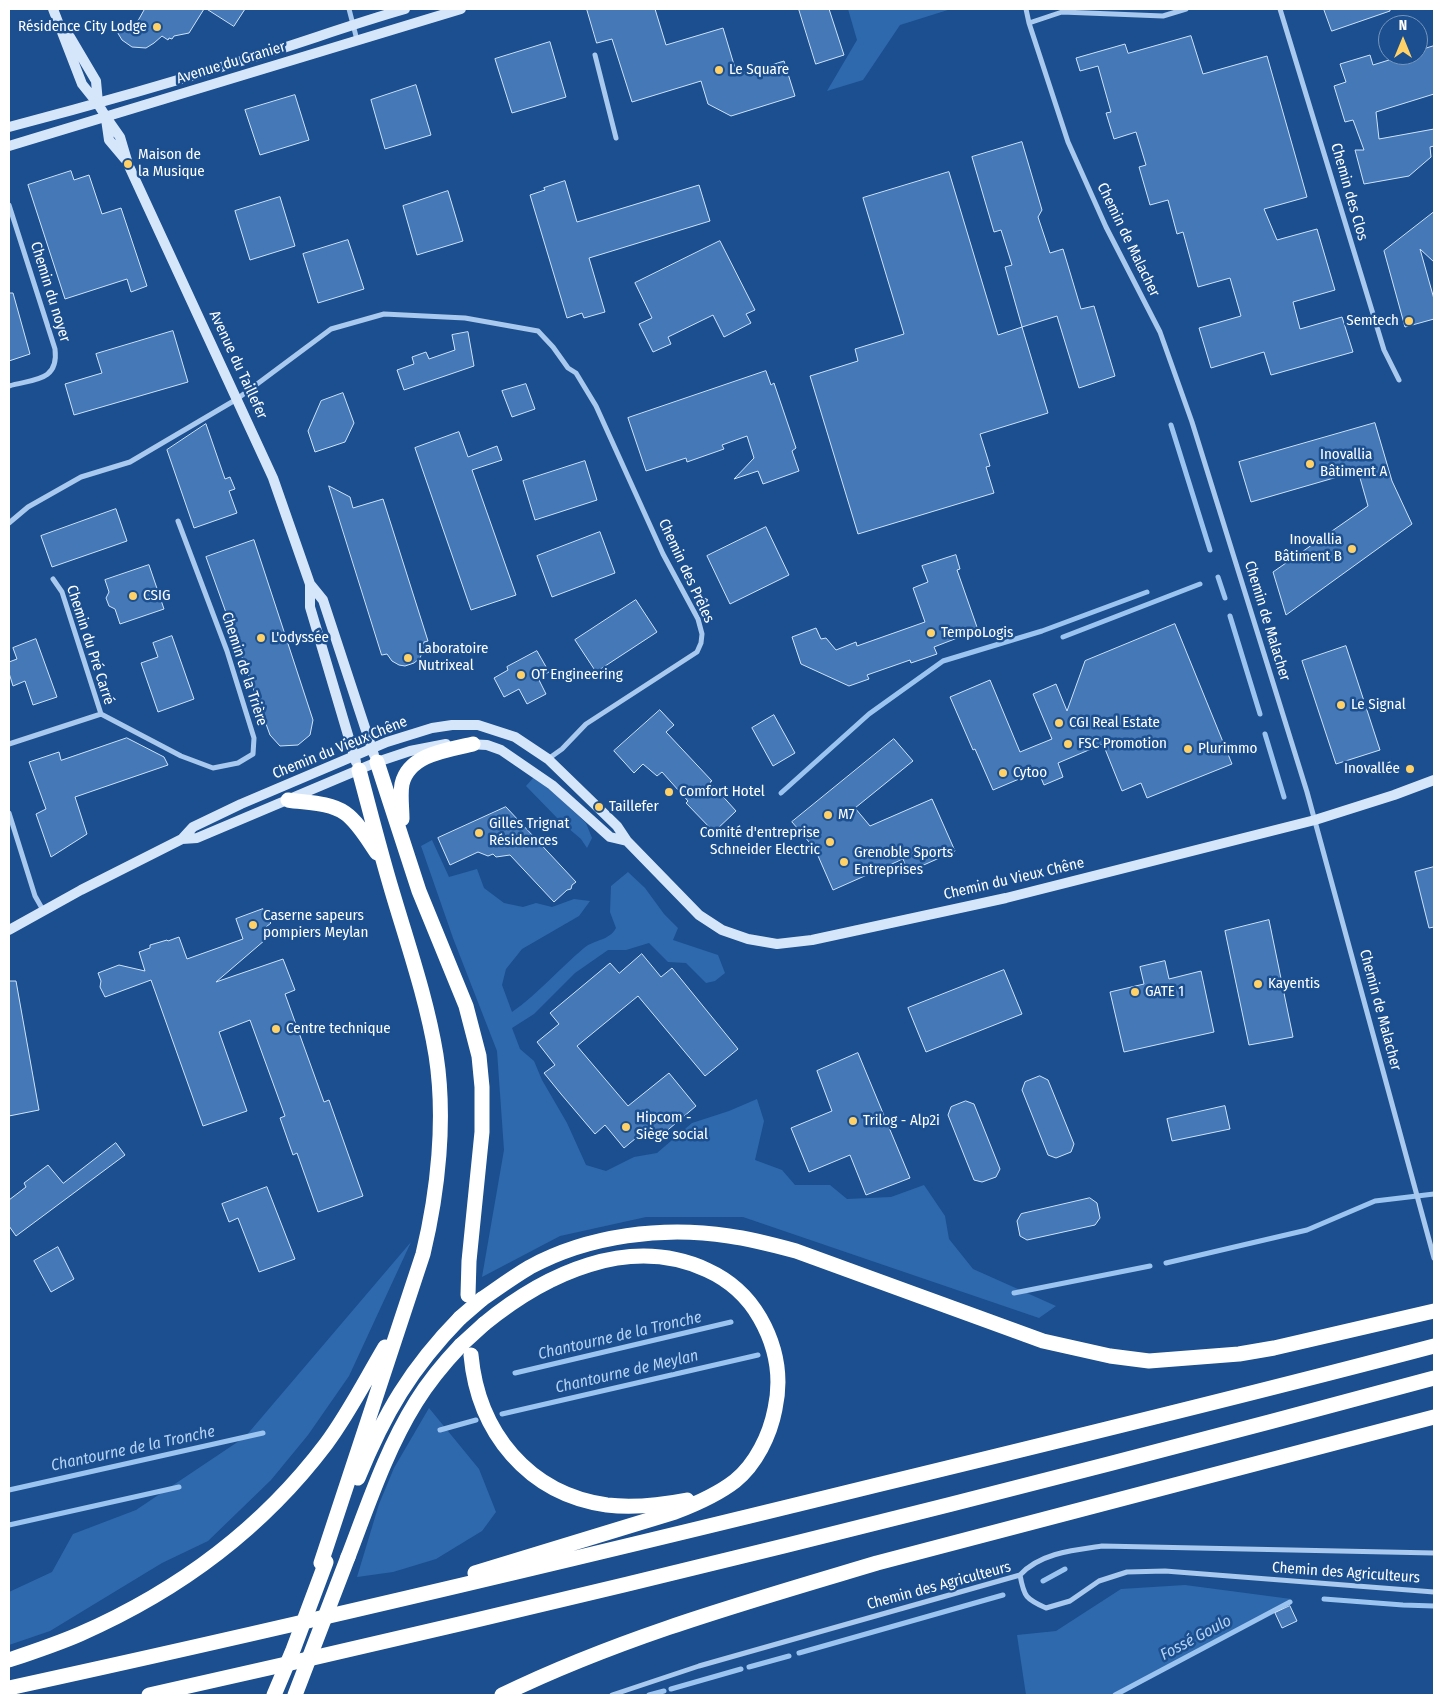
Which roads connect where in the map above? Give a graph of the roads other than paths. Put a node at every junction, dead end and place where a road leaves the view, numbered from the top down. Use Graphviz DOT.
graph roads {
  1 [pos="53,9"];
  2 [pos="349,9"];
  3 [pos="405,9"];
  4 [pos="461,9"];
  5 [pos="1026,9"];
  6 [pos="1186,9"];
  7 [pos="1280,9"];
  8 [pos="1029,22"];
  9 [pos="353,23"];
  10 [pos="357,40"];
  11 [pos="595,55"];
  12 [pos="98,104"];
  13 [pos="106,117"];
  14 [pos="9,127"];
  15 [pos="616,138"];
  16 [pos="9,146"];
  17 [pos="9,205"];
  18 [pos="1399,380"];
  19 [pos="9,386"];
  20 [pos="237,399"];
  21 [pos="178,521"];
  22 [pos="9,523"];
  23 [pos="53,579"];
  24 [pos="310,584"];
  25 [pos="101,714"];
  26 [pos="9,744"];
  27 [pos="473,744"];
  28 [pos="374,756"];
  29 [pos="548,759"];
  30 [pos="357,763"];
  31 [pos="1434,780"];
  32 [pos="288,800"];
  33 [pos="9,813"];
  34 [pos="1315,820"];
  35 [pos="182,839"];
  36 [pos="403,841"];
  37 [pos="627,841"];
  38 [pos="384,864"];
  39 [pos="43,910"];
  40 [pos="9,930"];
  41 [pos="1434,1258"];
  42 [pos="475,1297"];
  43 [pos="1434,1311"];
  44 [pos="399,1324"];
  45 [pos="1434,1346"];
  46 [pos="466,1350"];
  47 [pos="1434,1378"];
  48 [pos="1434,1417"];
  49 [pos="722,1490"];
  50 [pos="1434,1553"];
  51 [pos="323,1562"];
  52 [pos="1020,1575"];
  53 [pos="1434,1592"];
  54 [pos="344,1613"];
  55 [pos="9,1660"];
  56 [pos="9,1688"];
  57 [pos="149,1695"];
  58 [pos="274,1695"];
  59 [pos="295,1695"];
  60 [pos="502,1695"];
  61 [pos="612,1695"];
  1 -- 12 [label="main road, Avenue du Taillefer"];
  2 -- 9 [label="street"];
  3 -- 9 [label="main road, Avenue du Granier"];
  4 -- 10 [label="main road, Avenue du Granier"];
  5 -- 8 [label="street, Chemin de Malacher"];
  6 -- 8 [label="street"];
  7 -- 18 [label="street, Chemin des Clos"];
  8 -- 34 [label="street, Chemin de Malacher"];
  9 -- 10 [label="street"];
  9 -- 12 [label="main road, Avenue du Granier"];
  10 -- 13 [label="main road, Avenue du Granier"];
  11 -- 15 [label="street"];
  12 -- 13 [label="main road, Avenue du Taillefer"];
  12 -- 14 [label="main road, Avenue du Granier"];
  13 -- 16 [label="main road, Avenue du Granier"];
  13 -- 20 [label="main road, Avenue du Taillefer"];
  17 -- 19 [label="street, Chemin du noyer"];
  20 -- 22 [label="street, Chemin des Prêles"];
  20 -- 24 [label="main road, Avenue du Taillefer"];
  20 -- 29 [label="street, Chemin des Prêles"];
  21 -- 25 [label="street, Chemin de la Trière"];
  23 -- 25 [label="street, Chemin du Pré Carré"];
  24 -- 28 [label="main road, Avenue du Taillefer"];
  24 -- 30 [label="main road, Avenue du Taillefer"];
  25 -- 26 [label="street, Chemin du Pré Carré"];
  27 -- 28 [label="main road, Chemin du Vieux Chêne"];
  27 -- 36 [label="highway"];
  27 -- 37 [label="main road, Chemin du Vieux Chêne"];
  28 -- 29 [label="main road, Chemin du Vieux Chêne"];
  28 -- 30 [label="main road, Chemin du Vieux Chêne"];
  28 -- 30 [label="main road, Chemin du Vieux Chêne"];
  28 -- 36 [label="highway"];
  29 -- 37 [label="main road, Chemin du Vieux Chêne"];
  30 -- 32 [label="main road, Chemin du Vieux Chêne"];
  30 -- 35 [label="main road, Chemin du Vieux Chêne"];
  30 -- 38 [label="highway"];
  31 -- 34 [label="main road, Chemin du Vieux Chêne"];
  32 -- 35 [label="main road, Chemin du Vieux Chêne"];
  32 -- 38 [label="highway"];
  33 -- 39 [label="street"];
  34 -- 37 [label="main road, Chemin du Vieux Chêne"];
  34 -- 41 [label="street, Chemin de Malacher"];
  35 -- 39 [label="main road, Chemin du Vieux Chêne"];
  36 -- 42 [label="highway"];
  38 -- 44 [label="highway"];
  39 -- 40 [label="main road, Chemin du Vieux Chêne"];
  42 -- 43 [label="highway"];
  42 -- 51 [label="highway, bridge"];
  44 -- 51 [label="highway"];
  44 -- 55 [label="highway"];
  45 -- 54 [label="highway"];
  46 -- 49 [label="highway"];
  46 -- 49 [label="highway, bridge"];
  46 -- 59 [label="highway, bridge"];
  47 -- 57 [label="highway"];
  48 -- 60 [label="highway"];
  49 -- 54 [label="highway"];
  50 -- 52 [label="street"];
  51 -- 58 [label="highway, bridge"];
  52 -- 53 [label="street, Chemin des Agriculteurs"];
  52 -- 61 [label="street, Chemin des Agriculteurs"];
  54 -- 56 [label="highway"];
}
